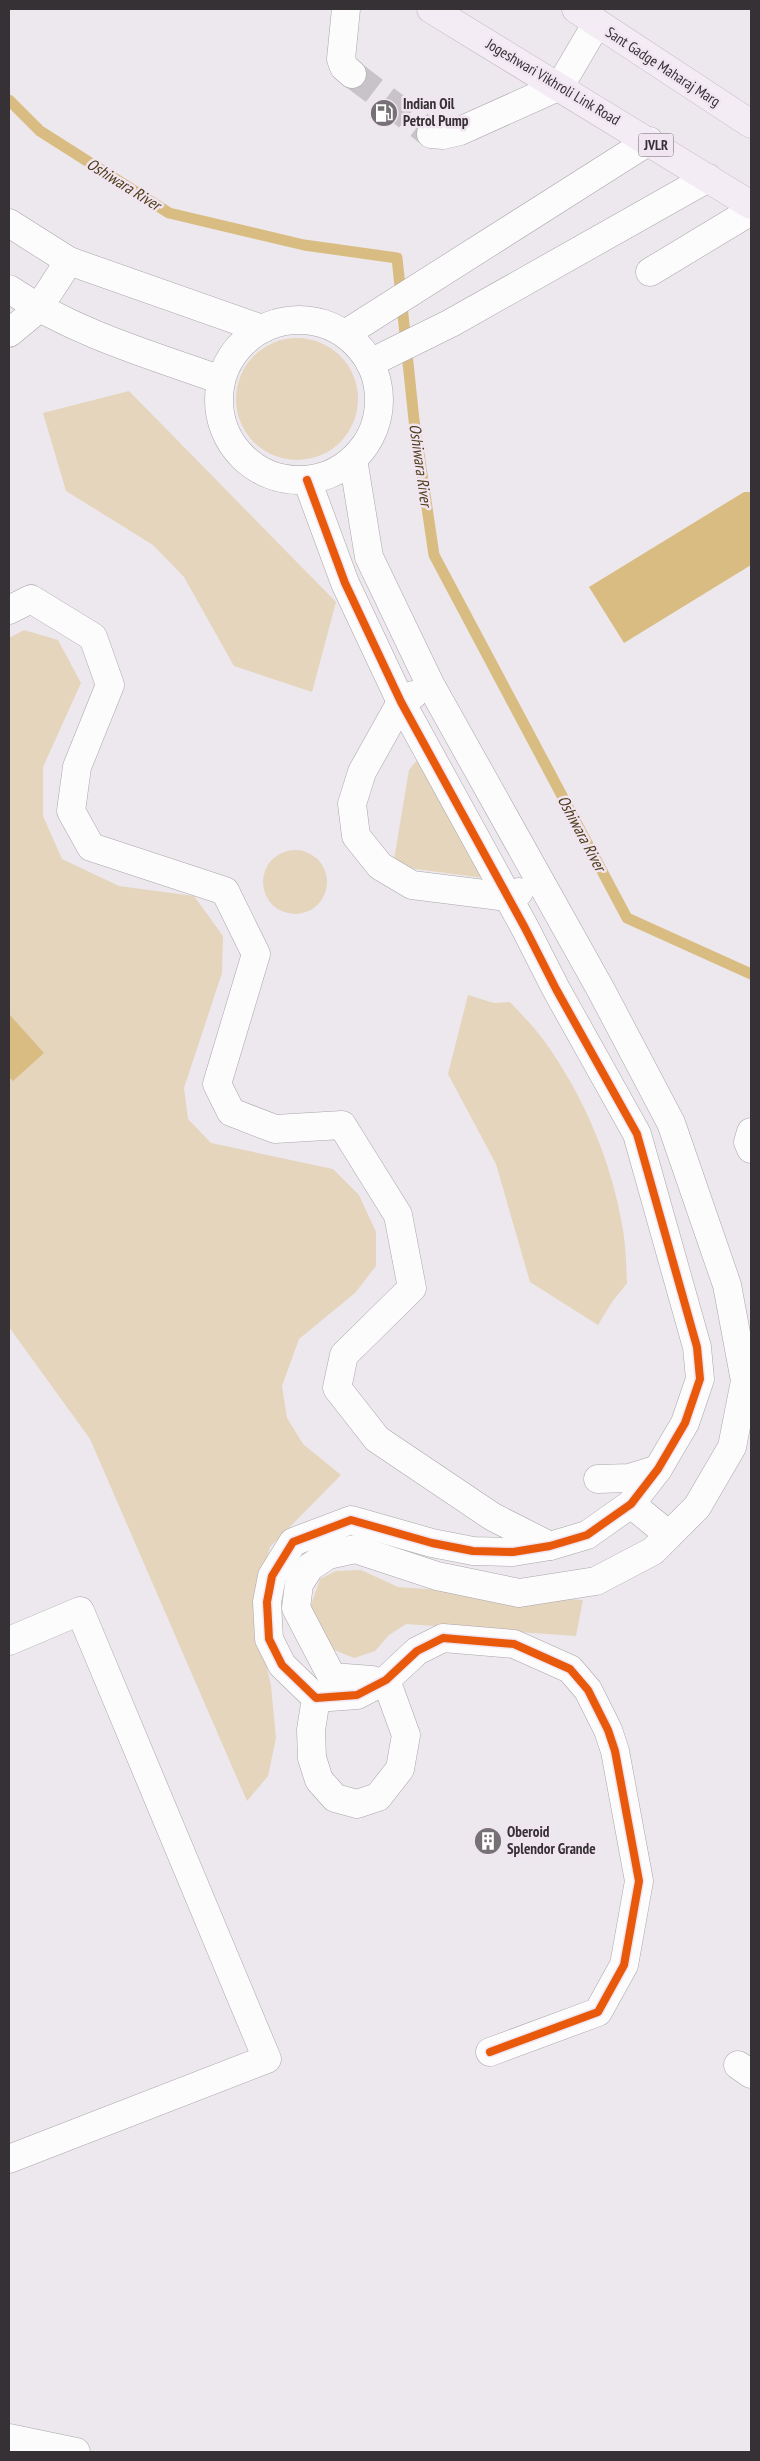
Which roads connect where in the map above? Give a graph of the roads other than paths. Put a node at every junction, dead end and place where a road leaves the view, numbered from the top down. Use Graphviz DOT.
graph roads {
  1 [pos="346,9"];
  2 [pos="431,9"];
  3 [pos="586,16"];
  4 [pos="352,74"];
  5 [pos="560,86"];
  6 [pos="751,124"];
  7 [pos="431,134"];
  8 [pos="649,141"];
  9 [pos="708,178"];
  10 [pos="751,205"];
  11 [pos="751,211"];
  12 [pos="9,224"];
  13 [pos="68,261"];
  14 [pos="650,272"];
  15 [pos="9,289"];
  16 [pos="38,309"];
  17 [pos="262,329"];
  18 [pos="9,333"];
  19 [pos="345,334"];
  20 [pos="380,358"];
  21 [pos="220,380"];
  22 [pos="353,459"];
  23 [pos="307,480"];
  24 [pos="9,610"];
  25 [pos="430,684"];
  26 [pos="401,702"];
  27 [pos="540,881"];
  28 [pos="508,897"];
  29 [pos="751,1132"];
  30 [pos="751,1149"];
  31 [pos="731,1305"];
  32 [pos="688,1316"];
  33 [pos="658,1470"];
  34 [pos="598,1479"];
  35 [pos="631,1504"];
  36 [pos="669,1535"];
  37 [pos="550,1546"];
  38 [pos="513,1552"];
  39 [pos="519,1592"];
  40 [pos="9,1640"];
  41 [pos="386,1680"];
  42 [pos="316,1698"];
  43 [pos="490,2052"];
  44 [pos="9,2159"];
  45 [pos="9,2438"];
  46 [pos="76,2452"];
  1 -- 4 [label="street"];
  2 -- 5 [label="main road, Jogeshwari Vikhroli Link Road / JVLR"];
  3 -- 5 [label="street"];
  3 -- 6 [label="main road, Sant Gadge Maharaj Marg"];
  5 -- 7 [label="street"];
  5 -- 8 [label="main road, Jogeshwari Vikhroli Link Road / JVLR"];
  8 -- 9 [label="main road, Jogeshwari Vikhroli Link Road / JVLR"];
  8 -- 19 [label="street"];
  9 -- 10 [label="main road, Jogeshwari Vikhroli Link Road / JVLR"];
  9 -- 20 [label="street"];
  11 -- 14 [label="street"];
  12 -- 13 [label="street"];
  13 -- 16 [label="street"];
  13 -- 17 [label="street"];
  15 -- 16 [label="street"];
  16 -- 18 [label="street"];
  16 -- 21 [label="street"];
  17 -- 19 [label="street"];
  17 -- 21 [label="street"];
  19 -- 20 [label="street"];
  20 -- 22 [label="street"];
  21 -- 23 [label="street"];
  22 -- 23 [label="street"];
  22 -- 25 [label="street"];
  23 -- 26 [label="street"];
  24 -- 37 [label="street"];
  25 -- 26 [label="street"];
  25 -- 27 [label="street"];
  26 -- 28 [label="street"];
  26 -- 28 [label="street"];
  27 -- 28 [label="street"];
  27 -- 31 [label="street"];
  28 -- 32 [label="street"];
  29 -- 30 [label="street"];
  31 -- 32 [label="street"];
  31 -- 36 [label="street"];
  32 -- 33 [label="street"];
  33 -- 34 [label="street"];
  33 -- 35 [label="street"];
  35 -- 36 [label="street"];
  35 -- 37 [label="street"];
  36 -- 39 [label="street"];
  37 -- 38 [label="street"];
  38 -- 39 [label="street"];
  38 -- 42 [label="street"];
  39 -- 41 [label="street"];
  40 -- 44 [label="street"];
  41 -- 42 [label="street"];
  41 -- 42 [label="street"];
  41 -- 43 [label="street"];
  45 -- 46 [label="street"];
}
